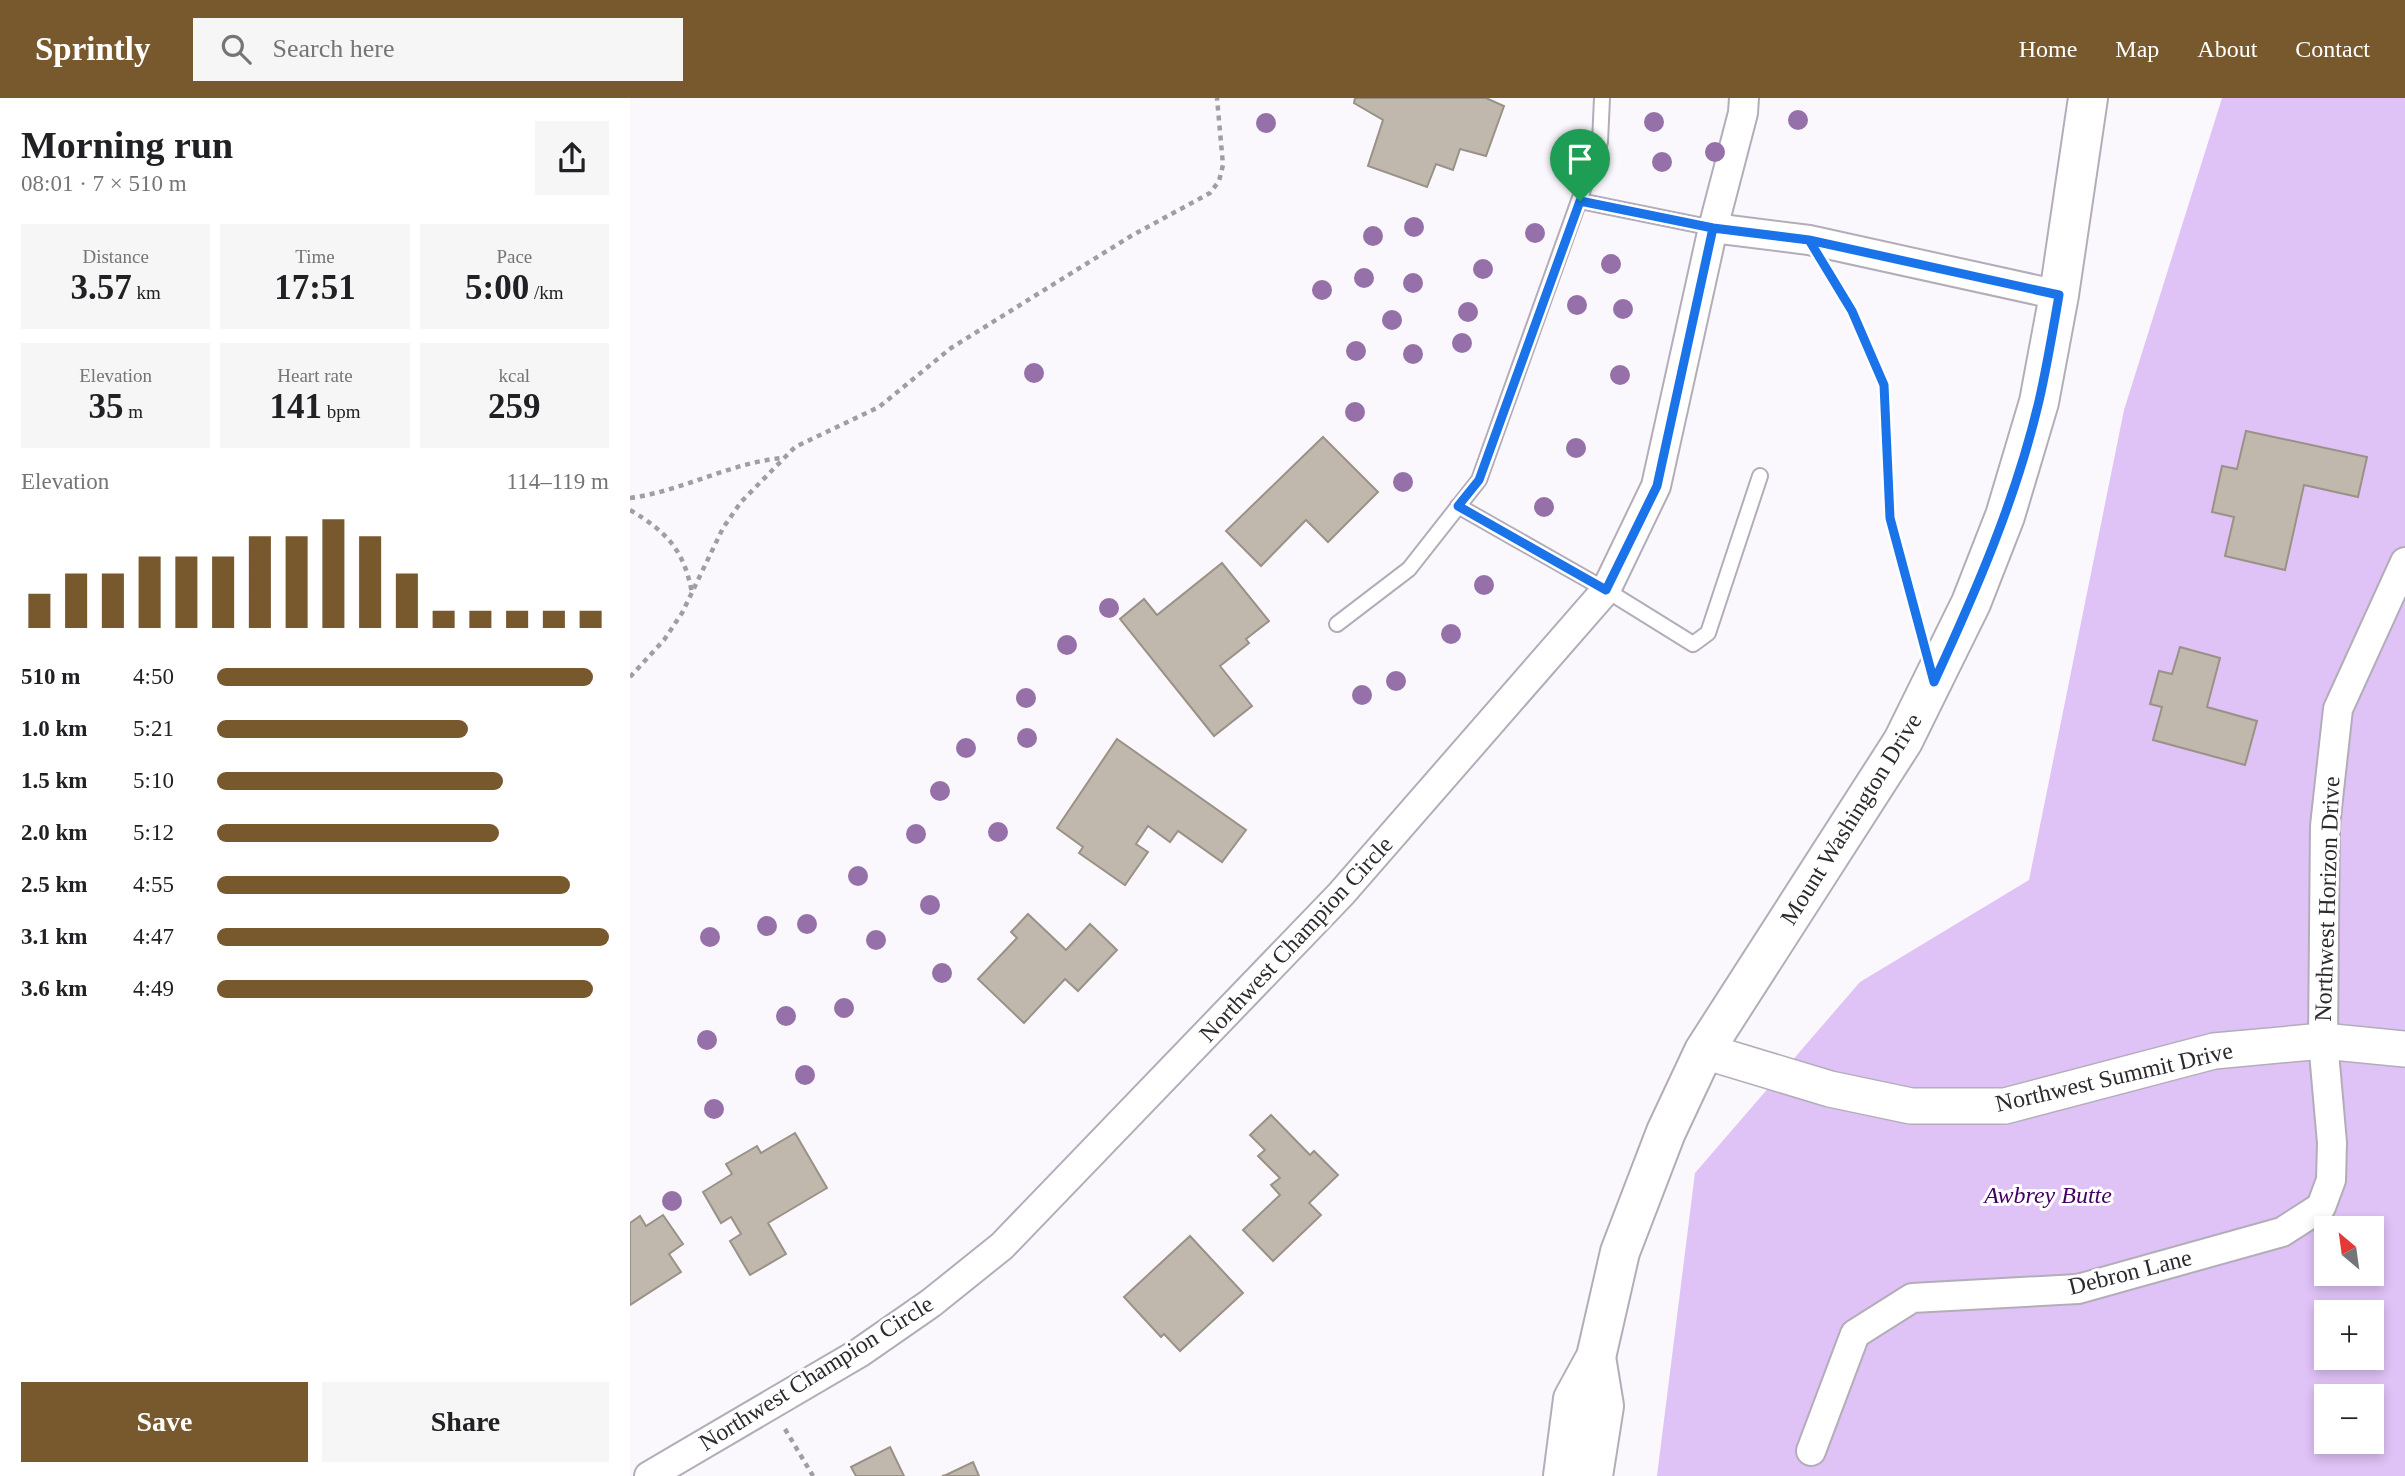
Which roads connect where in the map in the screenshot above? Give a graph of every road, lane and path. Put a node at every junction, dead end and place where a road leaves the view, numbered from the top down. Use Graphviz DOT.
graph roads {
  1 [pos="1217,98"];
  2 [pos="1602,98"];
  3 [pos="1744,98"];
  4 [pos="2088,98"];
  5 [pos="1580,201"];
  6 [pos="1713,228"];
  7 [pos="1809,240"];
  8 [pos="2059,295"];
  9 [pos="783,457"];
  10 [pos="1760,476"];
  11 [pos="630,498"];
  12 [pos="1458,506"];
  13 [pos="630,510"];
  14 [pos="2405,562"];
  15 [pos="1606,590"];
  16 [pos="692,594"];
  17 [pos="1337,624"];
  18 [pos="1920,632"];
  19 [pos="630,677"];
  20 [pos="2323,1041"];
  21 [pos="2405,1049"];
  22 [pos="1704,1051"];
  23 [pos="1596,1357"];
  24 [pos="771,1405"];
  25 [pos="1811,1451"];
  26 [pos="649,1476"];
  27 [pos="813,1476"];
  28 [pos="1563,1476"];
  29 [pos="1593,1476"];
  1 -- 9 [label="path"];
  2 -- 5 [label="lane"];
  3 -- 6 [label="street, Northwest Champion Circle"];
  4 -- 8 [label="main road, Mount Washington Drive"];
  5 -- 6 [label="lane"];
  5 -- 12 [label="lane"];
  6 -- 7 [label="street"];
  6 -- 15 [label="street, Northwest Champion Circle"];
  7 -- 8 [label="street"];
  7 -- 18 [label="path"];
  8 -- 22 [label="main road, Mount Washington Drive"];
  9 -- 11 [label="path"];
  9 -- 16 [label="path"];
  10 -- 15 [label="lane"];
  12 -- 15 [label="lane"];
  12 -- 17 [label="lane"];
  13 -- 16 [label="path"];
  14 -- 20 [label="street, Northwest Horizon Drive"];
  15 -- 24 [label="street, Northwest Champion Circle"];
  16 -- 19 [label="path"];
  20 -- 21 [label="street, Northwest Summit Drive"];
  20 -- 22 [label="street, Northwest Summit Drive"];
  20 -- 25 [label="street, Debron Lane"];
  22 -- 23 [label="main road, Mount Washington Drive"];
  23 -- 28 [label="main road, Mount Washington Drive"];
  23 -- 29 [label="main road, Mount Washington Drive"];
  24 -- 26 [label="street, Northwest Champion Circle"];
  24 -- 27 [label="path"];
}
